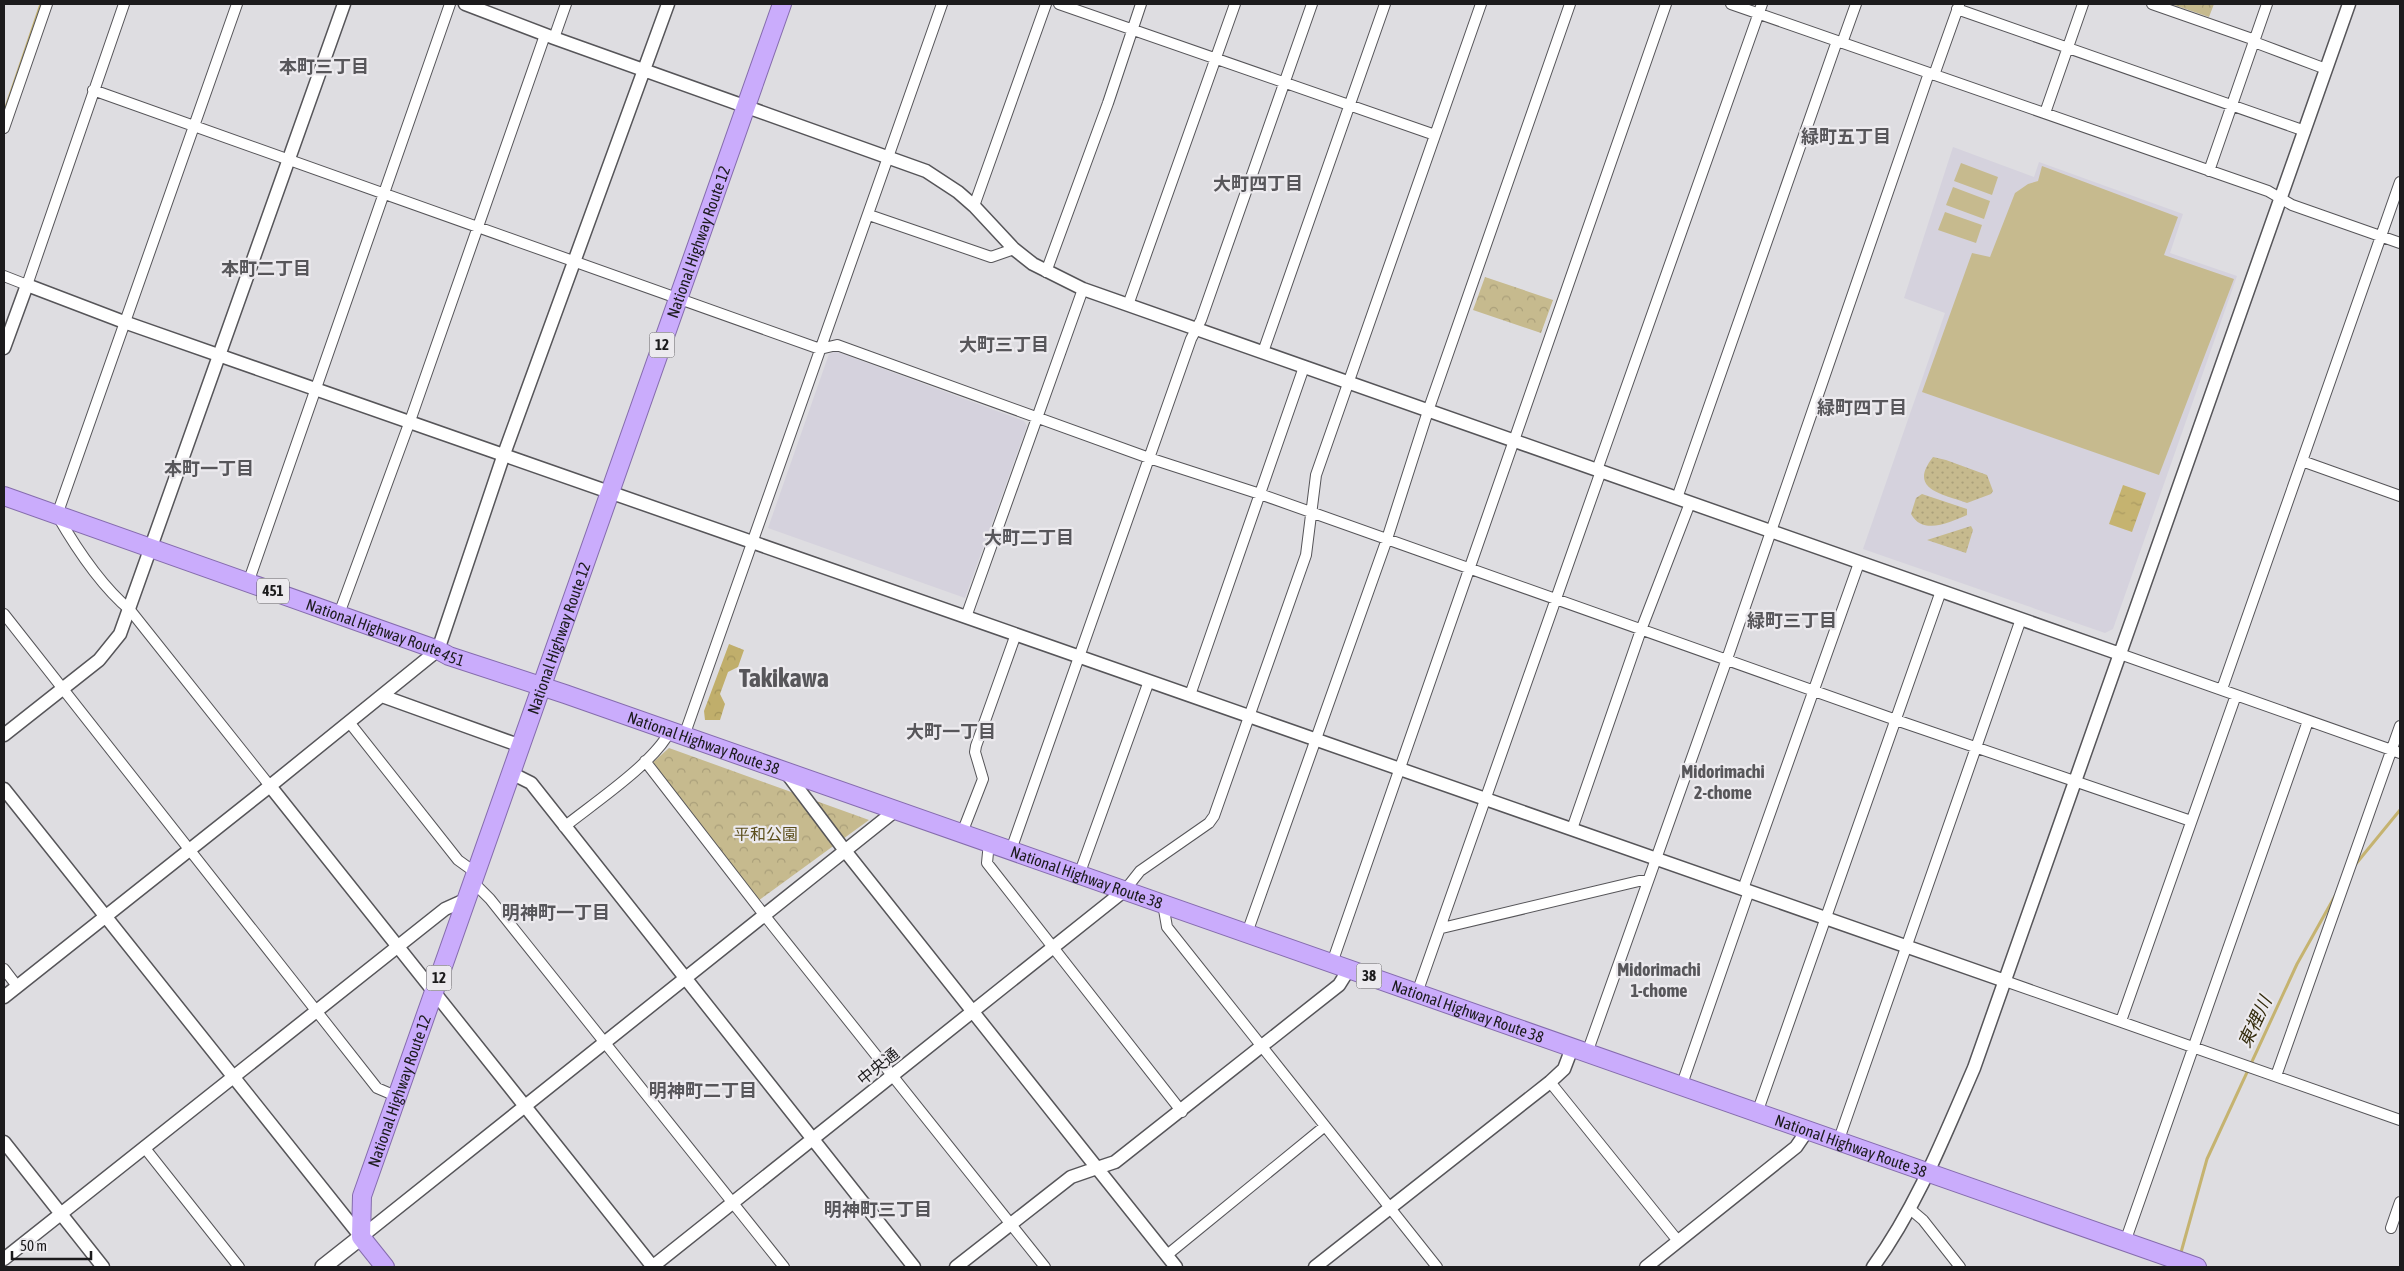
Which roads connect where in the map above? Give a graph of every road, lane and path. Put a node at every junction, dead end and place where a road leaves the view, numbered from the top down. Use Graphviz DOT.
graph roads {
  1 [pos="47,4"];
  2 [pos="124,4"];
  3 [pos="237,4"];
  4 [pos="344,4"];
  5 [pos="450,4"];
  6 [pos="465,4"];
  7 [pos="566,4"];
  8 [pos="668,4"];
  9 [pos="782,4"];
  10 [pos="942,4"];
  11 [pos="1046,4"];
  12 [pos="1060,4"];
  13 [pos="1141,4"];
  14 [pos="1235,4"];
  15 [pos="1312,4"];
  16 [pos="1385,4"];
  17 [pos="1481,4"];
  18 [pos="1570,4"];
  19 [pos="1666,4"];
  20 [pos="1731,4"];
  21 [pos="1856,4"];
  22 [pos="2083,4"];
  23 [pos="2152,4"];
  24 [pos="2268,4"];
  25 [pos="2350,4"];
  26 [pos="1958,7"];
  27 [pos="1760,9"];
  28 [pos="1132,29"];
  29 [pos="550,37"];
  30 [pos="2254,41"];
  31 [pos="1840,42"];
  32 [pos="2068,48"];
  33 [pos="1215,60"];
  34 [pos="2326,69"];
  35 [pos="645,70"];
  36 [pos="1932,74"];
  37 [pos="1284,83"];
  38 [pos="93,90"];
  39 [pos="746,105"];
  40 [pos="2232,105"];
  41 [pos="1349,106"];
  42 [pos="2045,113"];
  43 [pos="192,127"];
  44 [pos="4,128"];
  45 [pos="2305,131"];
  46 [pos="1434,135"];
  47 [pos="888,156"];
  48 [pos="289,160"];
  49 [pos="2209,171"];
  50 [pos="2400,182"];
  51 [pos="384,194"];
  52 [pos="2282,198"];
  53 [pos="974,206"];
  54 [pos="869,215"];
  55 [pos="478,228"];
  56 [pos="2381,236"];
  57 [pos="2400,243"];
  58 [pos="1014,249"];
  59 [pos="574,262"];
  60 [pos="1046,272"];
  61 [pos="4,276"];
  62 [pos="27,285"];
  63 [pos="1083,289"];
  64 [pos="679,298"];
  65 [pos="1128,305"];
  66 [pos="124,322"];
  67 [pos="1197,330"];
  68 [pos="4,348"];
  69 [pos="820,349"];
  70 [pos="1263,352"];
  71 [pos="219,354"];
  72 [pos="1304,367"];
  73 [pos="1348,383"];
  74 [pos="314,388"];
  75 [pos="1428,411"];
  76 [pos="1037,416"];
  77 [pos="410,421"];
  78 [pos="1513,440"];
  79 [pos="504,454"];
  80 [pos="1149,458"];
  81 [pos="2302,461"];
  82 [pos="1599,471"];
  83 [pos="610,491"];
  84 [pos="1260,494"];
  85 [pos="4,496"];
  86 [pos="2400,496"];
  87 [pos="1677,498"];
  88 [pos="1690,503"];
  89 [pos="1310,513"];
  90 [pos="57,515"];
  91 [pos="1771,531"];
  92 [pos="1387,539"];
  93 [pos="753,541"];
  94 [pos="151,549"];
  95 [pos="1859,563"];
  96 [pos="1470,570"];
  97 [pos="248,583"];
  98 [pos="1941,591"];
  99 [pos="1557,599"];
  100 [pos="130,610"];
  101 [pos="4,614"];
  102 [pos="340,614"];
  103 [pos="966,617"];
  104 [pos="2021,619"];
  105 [pos="1641,630"];
  106 [pos="1016,634"];
  107 [pos="438,650"];
  108 [pos="2120,654"];
  109 [pos="1079,657"];
  110 [pos="1727,659"];
  111 [pos="1149,681"];
  112 [pos="542,686"];
  113 [pos="62,689"];
  114 [pos="2222,689"];
  115 [pos="1814,690"];
  116 [pos="1190,695"];
  117 [pos="2236,695"];
  118 [pos="382,696"];
  119 [pos="1249,716"];
  120 [pos="1896,720"];
  121 [pos="2308,721"];
  122 [pos="349,722"];
  123 [pos="2400,726"];
  124 [pos="677,733"];
  125 [pos="4,735"];
  126 [pos="1316,740"];
  127 [pos="521,746"];
  128 [pos="1977,747"];
  129 [pos="2396,751"];
  130 [pos="645,761"];
  131 [pos="1400,769"];
  132 [pos="785,771"];
  133 [pos="511,773"];
  134 [pos="2075,782"];
  135 [pos="270,786"];
  136 [pos="4,789"];
  137 [pos="1486,799"];
  138 [pos="896,810"];
  139 [pos="2191,821"];
  140 [pos="564,827"];
  141 [pos="1572,829"];
  142 [pos="962,833"];
  143 [pos="989,842"];
  144 [pos="190,849"];
  145 [pos="1011,850"];
  146 [pos="846,852"];
  147 [pos="1656,860"];
  148 [pos="1079,875"];
  149 [pos="474,878"];
  150 [pos="1648,881"];
  151 [pos="1125,890"];
  152 [pos="1746,890"];
  153 [pos="467,899"];
  154 [pos="1163,904"];
  155 [pos="105,916"];
  156 [pos="765,916"];
  157 [pos="1825,918"];
  158 [pos="1442,928"];
  159 [pos="1247,933"];
  160 [pos="398,946"];
  161 [pos="1906,946"];
  162 [pos="1053,949"];
  163 [pos="1341,966"];
  164 [pos="4,969"];
  165 [pos="685,979"];
  166 [pos="2005,981"];
  167 [pos="17,986"];
  168 [pos="434,991"];
  169 [pos="1417,993"];
  170 [pos="4,997"];
  171 [pos="317,1010"];
  172 [pos="974,1012"];
  173 [pos="2121,1022"];
  174 [pos="606,1043"];
  175 [pos="1262,1047"];
  176 [pos="2193,1047"];
  177 [pos="1580,1050"];
  178 [pos="892,1076"];
  179 [pos="2276,1076"];
  180 [pos="232,1077"];
  181 [pos="1550,1082"];
  182 [pos="1681,1087"];
  183 [pos="398,1097"];
  184 [pos="525,1107"];
  185 [pos="1182,1112"];
  186 [pos="1757,1113"];
  187 [pos="2400,1120"];
  188 [pos="1325,1126"];
  189 [pos="1807,1131"];
  190 [pos="813,1140"];
  191 [pos="4,1142"];
  192 [pos="1838,1142"];
  193 [pos="144,1147"];
  194 [pos="1096,1168"];
  195 [pos="1928,1174"];
  196 [pos="2400,1202"];
  197 [pos="733,1203"];
  198 [pos="1390,1208"];
  199 [pos="1910,1209"];
  200 [pos="60,1214"];
  201 [pos="1011,1224"];
  202 [pos="2391,1228"];
  203 [pos="361,1237"];
  204 [pos="1678,1241"];
  205 [pos="2125,1242"];
  206 [pos="1167,1255"];
  207 [pos="4,1259"];
  208 [pos="103,1267"];
  209 [pos="239,1267"];
  210 [pos="323,1267"];
  211 [pos="385,1267"];
  212 [pos="652,1267"];
  213 [pos="784,1267"];
  214 [pos="914,1267"];
  215 [pos="956,1267"];
  216 [pos="1045,1267"];
  217 [pos="1176,1267"];
  218 [pos="1315,1267"];
  219 [pos="1437,1267"];
  220 [pos="1646,1267"];
  221 [pos="1873,1267"];
  222 [pos="1960,1267"];
  223 [pos="2197,1267"];
  1 -- 44 [label="street"];
  2 -- 38 [label="street"];
  3 -- 43 [label="street"];
  4 -- 48 [label="street"];
  5 -- 51 [label="street"];
  6 -- 29 [label="street"];
  7 -- 29 [label="street"];
  8 -- 35 [label="street"];
  9 -- 39 [label="highway, National Highway Route 12 / 12"];
  10 -- 47 [label="street"];
  11 -- 53 [label="street"];
  12 -- 28 [label="street"];
  13 -- 28 [label="street"];
  14 -- 33 [label="street"];
  15 -- 37 [label="street"];
  16 -- 41 [label="street"];
  17 -- 46 [label="street"];
  18 -- 75 [label="street"];
  19 -- 78 [label="street"];
  20 -- 27 [label="street"];
  21 -- 31 [label="street"];
  22 -- 32 [label="street"];
  23 -- 30 [label="street"];
  24 -- 30 [label="street"];
  25 -- 34 [label="street"];
  26 -- 32 [label="street"];
  26 -- 36 [label="street"];
  27 -- 31 [label="street"];
  27 -- 82 [label="street"];
  28 -- 33 [label="street"];
  28 -- 60 [label="street"];
  29 -- 35 [label="street"];
  29 -- 55 [label="street"];
  30 -- 34 [label="street"];
  30 -- 40 [label="street"];
  31 -- 36 [label="street"];
  31 -- 87 [label="street"];
  32 -- 40 [label="street"];
  32 -- 42 [label="street"];
  33 -- 37 [label="street"];
  33 -- 65 [label="street"];
  34 -- 45 [label="street"];
  35 -- 39 [label="street"];
  35 -- 59 [label="street"];
  36 -- 42 [label="street"];
  36 -- 91 [label="street"];
  37 -- 41 [label="street"];
  37 -- 67 [label="street"];
  38 -- 43 [label="street"];
  38 -- 62 [label="street"];
  39 -- 47 [label="street"];
  39 -- 64 [label="highway, National Highway Route 12 / 12"];
  40 -- 45 [label="street"];
  40 -- 49 [label="street"];
  41 -- 46 [label="street"];
  41 -- 70 [label="street"];
  42 -- 49 [label="street"];
  43 -- 48 [label="street"];
  43 -- 66 [label="street"];
  45 -- 52 [label="street"];
  46 -- 73 [label="street"];
  47 -- 53 [label="street"];
  47 -- 54 [label="street"];
  48 -- 51 [label="street"];
  48 -- 71 [label="street"];
  49 -- 52 [label="street"];
  50 -- 56 [label="street"];
  51 -- 55 [label="street"];
  51 -- 74 [label="street"];
  52 -- 56 [label="street"];
  52 -- 108 [label="street"];
  53 -- 58 [label="street"];
  54 -- 58 [label="street"];
  54 -- 69 [label="street"];
  55 -- 59 [label="street"];
  55 -- 77 [label="street"];
  56 -- 57 [label="street"];
  56 -- 81 [label="street"];
  58 -- 60 [label="street"];
  59 -- 64 [label="street"];
  59 -- 79 [label="street"];
  60 -- 63 [label="street"];
  61 -- 62 [label="street"];
  62 -- 66 [label="street"];
  62 -- 68 [label="street"];
  63 -- 65 [label="street"];
  63 -- 76 [label="street"];
  64 -- 69 [label="street"];
  64 -- 83 [label="highway, National Highway Route 12 / 12"];
  65 -- 67 [label="street"];
  66 -- 71 [label="street"];
  66 -- 90 [label="street"];
  67 -- 70 [label="street"];
  67 -- 80 [label="street"];
  69 -- 76 [label="street"];
  69 -- 93 [label="street"];
  70 -- 72 [label="street"];
  71 -- 74 [label="street"];
  71 -- 94 [label="street"];
  72 -- 73 [label="street"];
  72 -- 84 [label="street"];
  73 -- 75 [label="street"];
  73 -- 89 [label="street"];
  74 -- 77 [label="street"];
  74 -- 97 [label="street"];
  75 -- 78 [label="street"];
  75 -- 92 [label="street"];
  76 -- 80 [label="street"];
  76 -- 103 [label="street"];
  77 -- 79 [label="street"];
  77 -- 102 [label="street"];
  78 -- 82 [label="street"];
  78 -- 96 [label="street"];
  79 -- 83 [label="street"];
  79 -- 107 [label="street"];
  80 -- 84 [label="street"];
  80 -- 109 [label="street"];
  81 -- 86 [label="street"];
  81 -- 114 [label="street"];
  82 -- 87 [label="street"];
  82 -- 99 [label="street"];
  83 -- 93 [label="street"];
  83 -- 112 [label="highway, National Highway Route 12 / 12"];
  84 -- 89 [label="street"];
  84 -- 116 [label="street"];
  85 -- 90 [label="highway, National Highway Route 451 / 451"];
  87 -- 88 [label="street"];
  88 -- 91 [label="street"];
  88 -- 105 [label="street"];
  89 -- 92 [label="street"];
  89 -- 119 [label="street"];
  90 -- 94 [label="highway, National Highway Route 451 / 451"];
  90 -- 100 [label="street"];
  91 -- 95 [label="street"];
  91 -- 110 [label="street"];
  92 -- 96 [label="street"];
  92 -- 126 [label="street"];
  93 -- 103 [label="street"];
  93 -- 124 [label="street"];
  94 -- 97 [label="highway, National Highway Route 451 / 451"];
  94 -- 100 [label="street"];
  95 -- 98 [label="street"];
  95 -- 115 [label="street"];
  96 -- 99 [label="street"];
  96 -- 131 [label="street"];
  97 -- 102 [label="highway, National Highway Route 451 / 451"];
  98 -- 104 [label="street"];
  98 -- 120 [label="street"];
  99 -- 105 [label="street"];
  99 -- 137 [label="street"];
  100 -- 113 [label="street"];
  100 -- 135 [label="street"];
  101 -- 113 [label="street"];
  102 -- 107 [label="highway, National Highway Route 451 / 451"];
  103 -- 106 [label="street"];
  104 -- 108 [label="street"];
  104 -- 128 [label="street"];
  105 -- 110 [label="street"];
  105 -- 141 [label="street"];
  106 -- 109 [label="street"];
  106 -- 142 [label="street"];
  107 -- 112 [label="highway, National Highway Route 451 / 451"];
  107 -- 118 [label="street"];
  108 -- 114 [label="street"];
  108 -- 134 [label="street"];
  109 -- 111 [label="street"];
  109 -- 145 [label="street"];
  110 -- 115 [label="street"];
  110 -- 147 [label="street"];
  111 -- 116 [label="street"];
  111 -- 148 [label="street"];
  112 -- 124 [label="highway, National Highway Route 38 / 38"];
  112 -- 127 [label="highway, National Highway Route 12 / 12"];
  113 -- 125 [label="street"];
  113 -- 144 [label="street"];
  114 -- 117 [label="street"];
  115 -- 120 [label="street"];
  115 -- 152 [label="street"];
  116 -- 119 [label="street"];
  117 -- 121 [label="street"];
  117 -- 139 [label="street"];
  118 -- 122 [label="street"];
  118 -- 127 [label="street"];
  119 -- 126 [label="street"];
  119 -- 151 [label="street"];
  120 -- 128 [label="street"];
  120 -- 157 [label="street"];
  121 -- 129 [label="street"];
  121 -- 176 [label="street"];
  122 -- 135 [label="street"];
  122 -- 149 [label="street"];
  123 -- 129 [label="street"];
  124 -- 130 [label="street"];
  124 -- 132 [label="highway, National Highway Route 38 / 38"];
  126 -- 131 [label="street"];
  126 -- 159 [label="street"];
  127 -- 133 [label="highway, National Highway Route 12 / 12"];
  128 -- 134 [label="street"];
  128 -- 161 [label="street"];
  129 -- 179 [label="street"];
  130 -- 140 [label="street"];
  130 -- 156 [label="street"];
  131 -- 137 [label="street"];
  131 -- 163 [label="street"];
  132 -- 138 [label="highway, National Highway Route 38 / 38"];
  132 -- 146 [label="street"];
  133 -- 140 [label="street"];
  133 -- 149 [label="highway, National Highway Route 12 / 12"];
  134 -- 139 [label="street"];
  134 -- 166 [label="street"];
  135 -- 144 [label="street"];
  135 -- 160 [label="street"];
  136 -- 155 [label="street"];
  137 -- 141 [label="street"];
  137 -- 158 [label="street"];
  138 -- 142 [label="highway, National Highway Route 38 / 38"];
  138 -- 146 [label="street"];
  139 -- 173 [label="street"];
  140 -- 165 [label="street"];
  141 -- 147 [label="street"];
  142 -- 143 [label="highway, National Highway Route 38 / 38"];
  143 -- 145 [label="highway, National Highway Route 38 / 38"];
  143 -- 162 [label="street"];
  144 -- 155 [label="street"];
  144 -- 171 [label="street"];
  145 -- 148 [label="highway, National Highway Route 38 / 38"];
  146 -- 156 [label="street"];
  146 -- 172 [label="street"];
  147 -- 150 [label="street"];
  147 -- 152 [label="street"];
  148 -- 151 [label="highway, National Highway Route 38 / 38"];
  149 -- 153 [label="highway, National Highway Route 12 / 12"];
  149 -- 174 [label="street"];
  150 -- 158 [label="street"];
  150 -- 177 [label="street"];
  151 -- 154 [label="highway, National Highway Route 38 / 38"];
  151 -- 162 [label="street, 中央通"];
  152 -- 157 [label="street"];
  152 -- 182 [label="street"];
  153 -- 160 [label="street"];
  153 -- 168 [label="highway, National Highway Route 12 / 12"];
  154 -- 159 [label="highway, National Highway Route 38 / 38"];
  154 -- 175 [label="street"];
  155 -- 167 [label="street"];
  155 -- 180 [label="street"];
  156 -- 165 [label="street"];
  156 -- 178 [label="street"];
  157 -- 161 [label="street"];
  157 -- 186 [label="street"];
  158 -- 169 [label="street"];
  159 -- 163 [label="highway, National Highway Route 38 / 38"];
  160 -- 168 [label="street"];
  160 -- 171 [label="street"];
  161 -- 166 [label="street"];
  161 -- 192 [label="street"];
  162 -- 172 [label="street, 中央通"];
  162 -- 185 [label="street"];
  163 -- 169 [label="highway, National Highway Route 38 / 38"];
  163 -- 175 [label="street"];
  164 -- 167 [label="street"];
  165 -- 174 [label="street"];
  165 -- 190 [label="street"];
  166 -- 173 [label="street"];
  166 -- 195 [label="street"];
  167 -- 170 [label="street"];
  168 -- 183 [label="highway, National Highway Route 12 / 12"];
  168 -- 184 [label="street"];
  169 -- 177 [label="highway, National Highway Route 38 / 38"];
  171 -- 180 [label="street"];
  171 -- 183 [label="street"];
  172 -- 178 [label="street, 中央通"];
  172 -- 194 [label="street"];
  173 -- 176 [label="street"];
  174 -- 184 [label="street"];
  174 -- 197 [label="street"];
  175 -- 185 [label="street"];
  175 -- 188 [label="street"];
  176 -- 179 [label="street"];
  176 -- 205 [label="street"];
  177 -- 181 [label="street"];
  177 -- 182 [label="highway, National Highway Route 38 / 38"];
  178 -- 190 [label="street, 中央通"];
  178 -- 201 [label="street"];
  179 -- 187 [label="street"];
  180 -- 193 [label="street"];
  180 -- 203 [label="street"];
  181 -- 198 [label="street"];
  181 -- 204 [label="street"];
  182 -- 186 [label="highway, National Highway Route 38 / 38"];
  183 -- 203 [label="highway, National Highway Route 12 / 12"];
  184 -- 203 [label="street"];
  184 -- 212 [label="street"];
  185 -- 194 [label="street"];
  186 -- 189 [label="highway, National Highway Route 38 / 38"];
  188 -- 198 [label="street"];
  188 -- 206 [label="street"];
  189 -- 192 [label="highway, National Highway Route 38 / 38"];
  189 -- 204 [label="street"];
  190 -- 197 [label="street, 中央通"];
  190 -- 214 [label="street"];
  191 -- 200 [label="street"];
  192 -- 195 [label="highway, National Highway Route 38 / 38"];
  193 -- 200 [label="street"];
  193 -- 209 [label="street"];
  194 -- 201 [label="street"];
  194 -- 206 [label="street"];
  195 -- 199 [label="street"];
  195 -- 205 [label="highway, National Highway Route 38 / 38"];
  196 -- 202 [label="street"];
  197 -- 212 [label="street, 中央通"];
  197 -- 213 [label="street"];
  198 -- 218 [label="street"];
  198 -- 219 [label="street"];
  199 -- 221 [label="street"];
  199 -- 222 [label="street"];
  200 -- 207 [label="street"];
  200 -- 208 [label="street"];
  201 -- 215 [label="street"];
  201 -- 216 [label="street"];
  203 -- 210 [label="main road"];
  203 -- 211 [label="highway"];
  204 -- 220 [label="street"];
  205 -- 223 [label="highway, National Highway Route 38 / 38"];
  206 -- 217 [label="street"];
}
